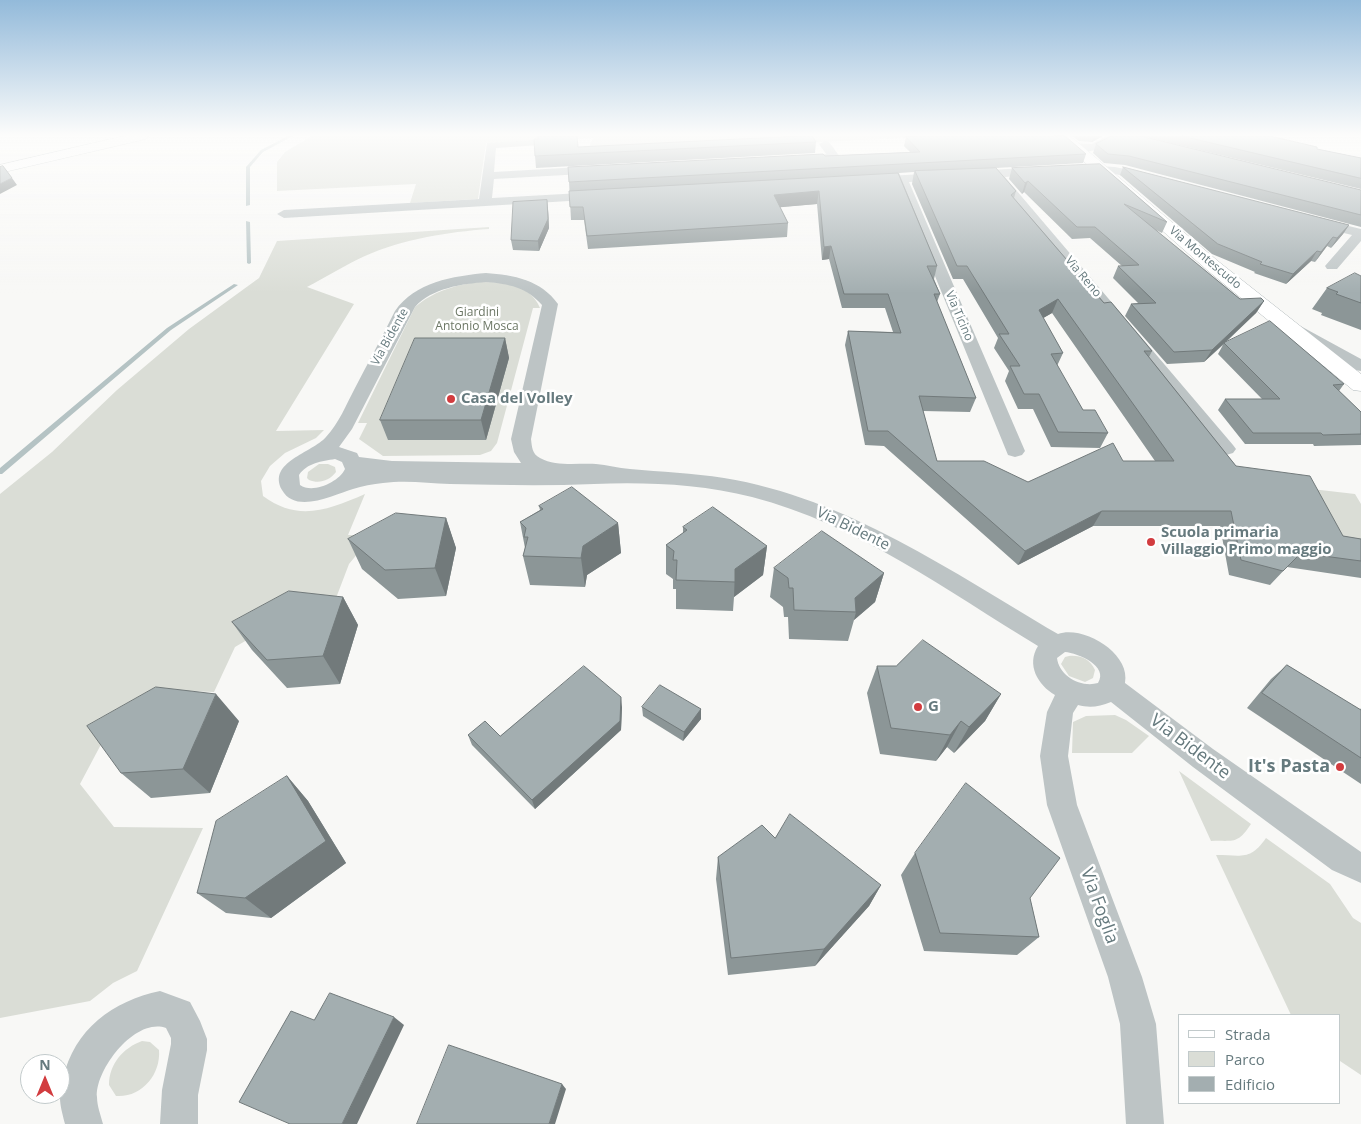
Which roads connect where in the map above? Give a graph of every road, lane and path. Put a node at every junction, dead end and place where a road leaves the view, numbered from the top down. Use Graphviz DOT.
graph roads {
  1 [pos="487,188"];
  2 [pos="906,188"];
  3 [pos="1008,188"];
  4 [pos="1124,188"];
  5 [pos="614,196"];
  6 [pos="485,202"];
  7 [pos="284,214"];
  8 [pos="1304,218"];
  9 [pos="1361,233"];
  10 [pos="1332,266"];
  11 [pos="1280,320"];
  12 [pos="1361,366"];
  13 [pos="1361,385"];
  14 [pos="1226,449"];
  15 [pos="1016,452"];
  16 [pos="318,455"];
  17 [pos="354,463"];
  18 [pos="550,469"];
  19 [pos="630,476"];
  20 [pos="346,483"];
  21 [pos="1054,644"];
  22 [pos="1111,687"];
  23 [pos="1071,692"];
  24 [pos="1355,868"];
  25 [pos="84,1124"];
  26 [pos="179,1124"];
  27 [pos="1146,1124"];
  1 -- 6 [label="street"];
  2 -- 15 [label="street, Via Ticino"];
  3 -- 14 [label="street, Via Reno"];
  4 -- 11 [label="street, Via Montescudo"];
  5 -- 6 [label="street"];
  6 -- 7 [label="street"];
  8 -- 9 [label="street"];
  9 -- 10 [label="street"];
  11 -- 12 [label="street, Via Montescudo"];
  11 -- 13 [label="street, Via Montescudo"];
  16 -- 17 [label="street, Via Bidente"];
  16 -- 18 [label="street, Via Bidente"];
  16 -- 20 [label="street, Via Bidente"];
  17 -- 18 [label="street, Via Bidente"];
  17 -- 20 [label="street"];
  18 -- 19 [label="street, Via Bidente"];
  19 -- 20 [label="street, Via Bidente"];
  19 -- 21 [label="street, Via Bidente"];
  21 -- 22 [label="street"];
  21 -- 23 [label="street"];
  22 -- 23 [label="street"];
  22 -- 24 [label="street, Via Bidente"];
  23 -- 27 [label="street, Via Foglia"];
  25 -- 26 [label="street"];
}
